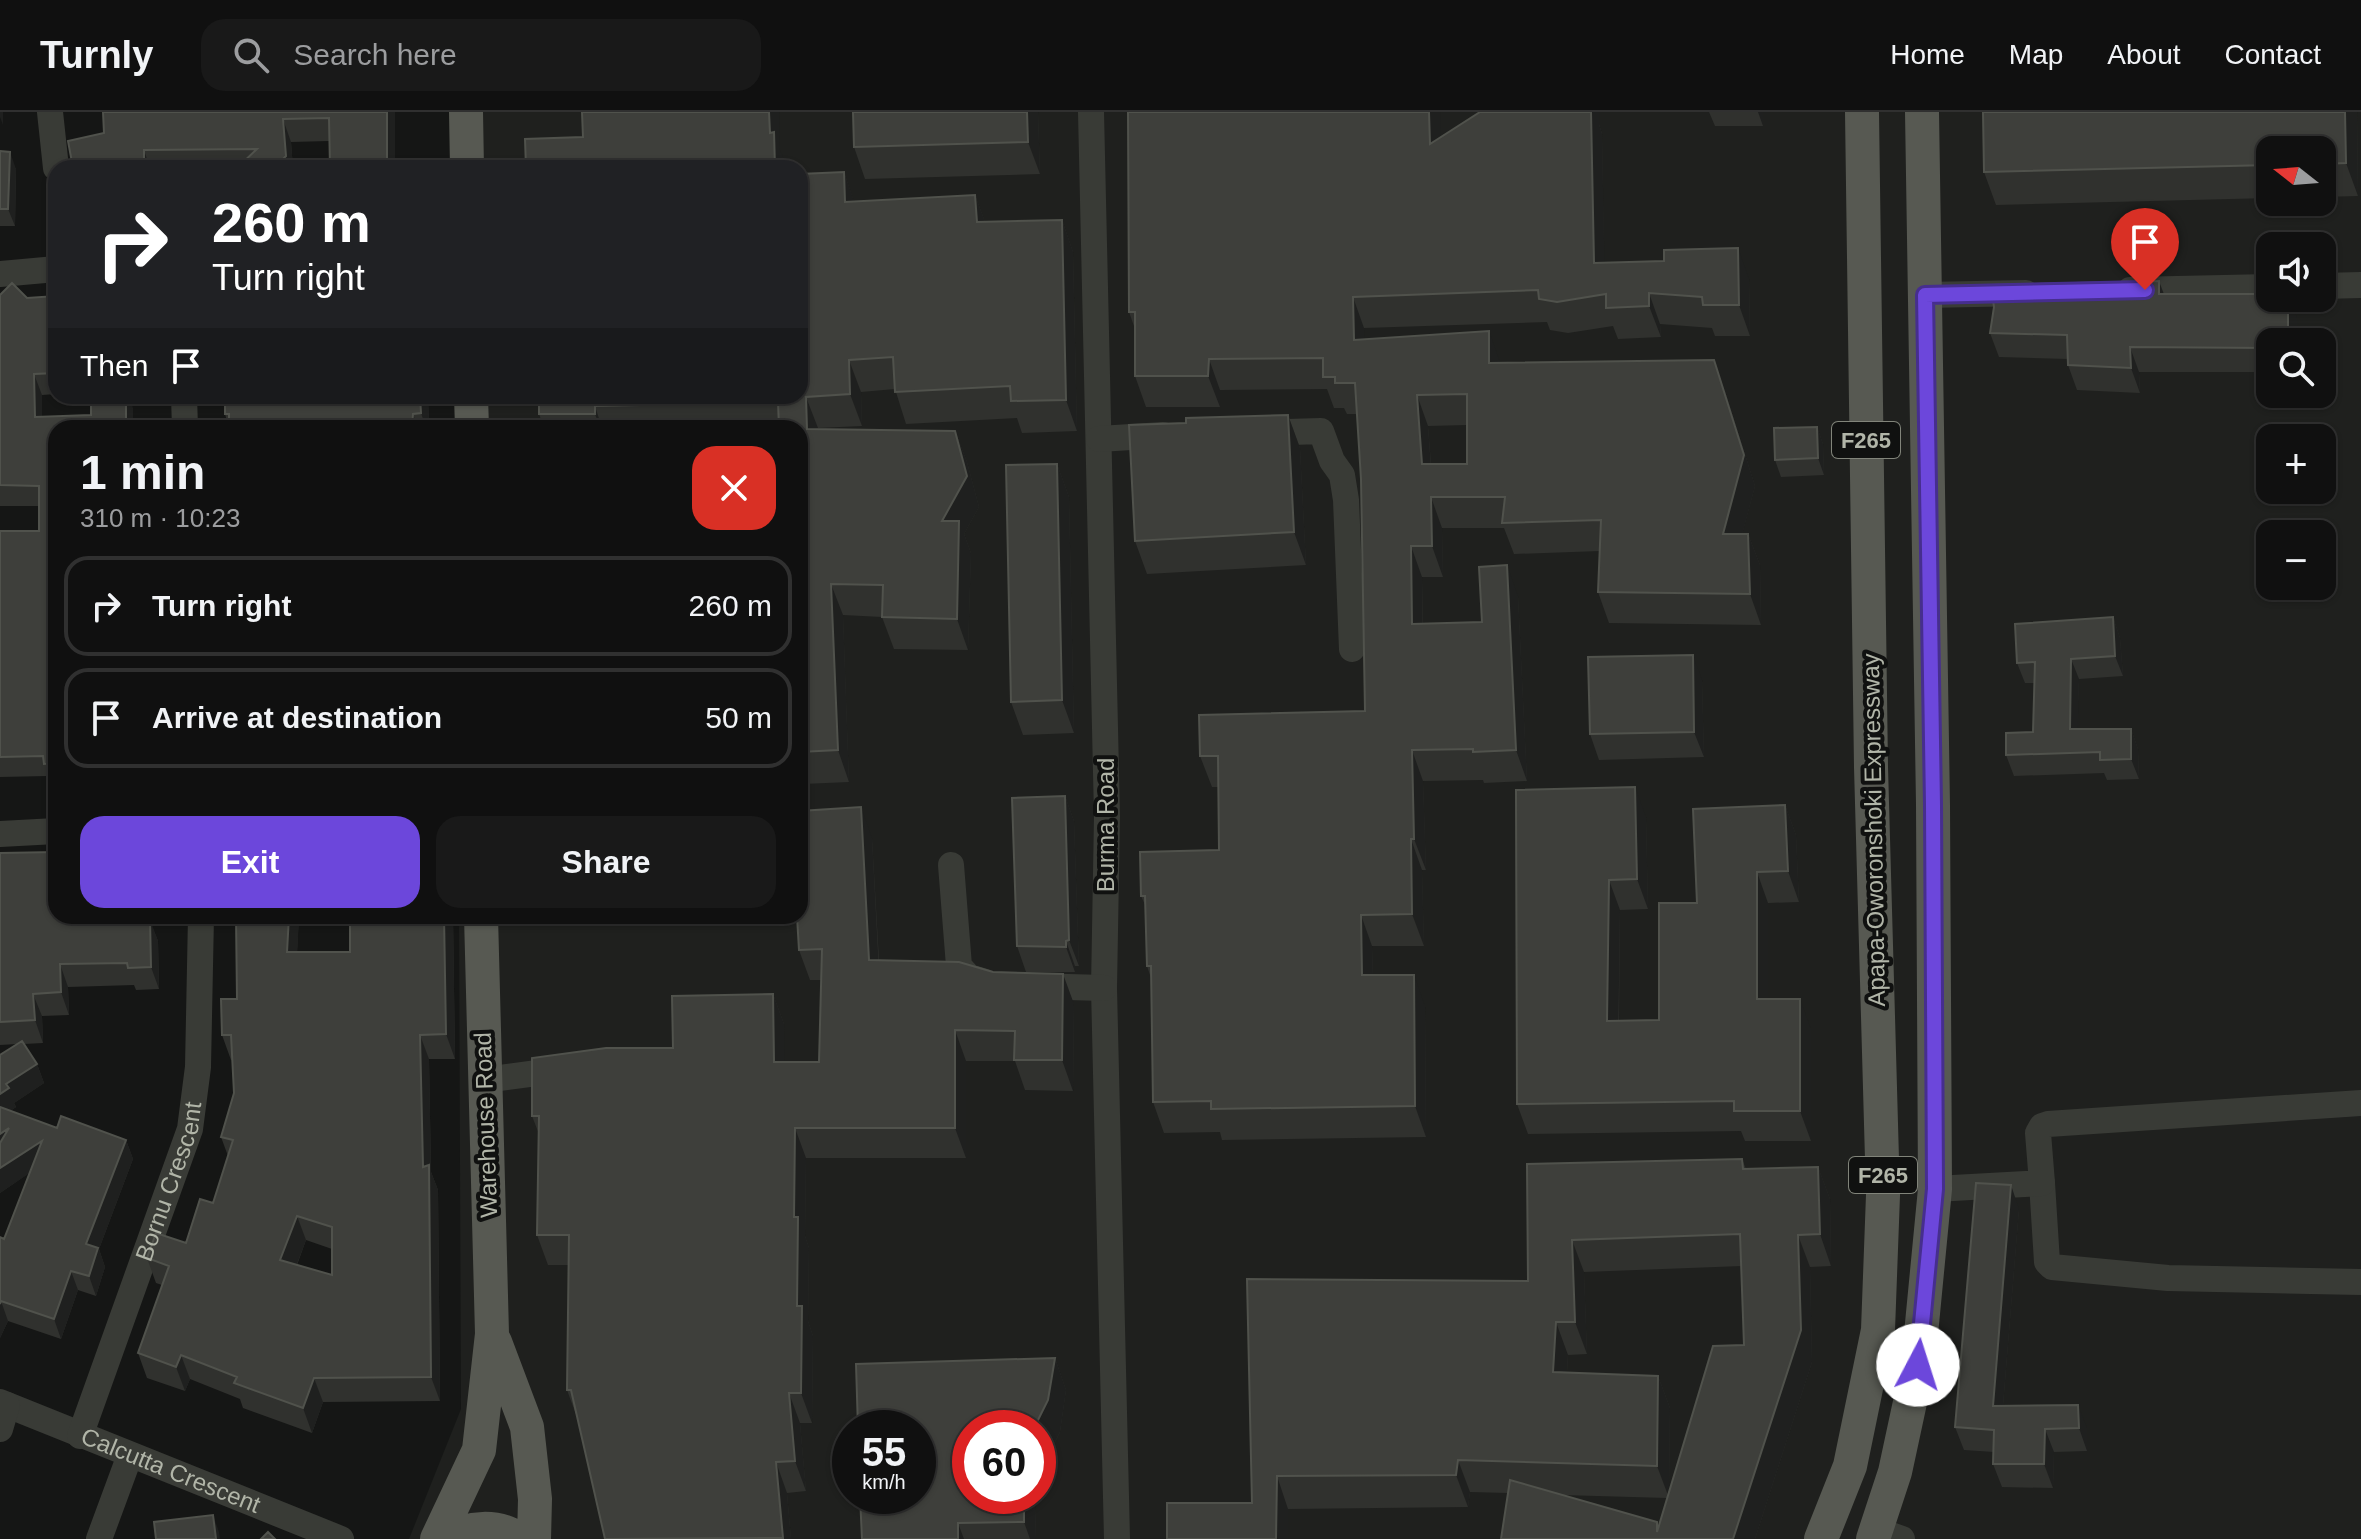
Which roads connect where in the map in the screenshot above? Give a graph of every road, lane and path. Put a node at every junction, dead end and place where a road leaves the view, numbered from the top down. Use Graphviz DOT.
graph roads {
  1 [pos="50,112"];
  2 [pos="466,112"];
  3 [pos="1091,112"];
  4 [pos="1862,112"];
  5 [pos="1922,112"];
  6 [pos="55,160"];
  7 [pos="467,160"];
  8 [pos="48,270"];
  9 [pos="0,274"];
  10 [pos="2361,285"];
  11 [pos="2336,286"];
  12 [pos="2256,287"];
  13 [pos="2097,291"];
  14 [pos="2050,292"];
  15 [pos="1925,295"];
  16 [pos="1229,434"];
  17 [pos="1183,435"];
  18 [pos="1099,439"];
  19 [pos="1352,649"];
  20 [pos="48,831"];
  21 [pos="0,834"];
  22 [pos="951,865"];
  23 [pos="201,924"];
  24 [pos="481,924"];
  25 [pos="1104,988"];
  26 [pos="589,1066"];
  27 [pos="484,1080"];
  28 [pos="2361,1103"];
  29 [pos="2042,1183"];
  30 [pos="1935,1189"];
  31 [pos="2361,1282"];
  32 [pos="492,1334"];
  33 [pos="2,1412"];
  34 [pos="80,1436"];
  35 [pos="130,1455"];
  36 [pos="1884,1536"];
  37 [pos="99,1539"];
  38 [pos="341,1539"];
  39 [pos="437,1539"];
  40 [pos="447,1539"];
  41 [pos="518,1539"];
  42 [pos="534,1539"];
  43 [pos="1117,1539"];
  44 [pos="1821,1539"];
  1 -- 6 [label="street"];
  2 -- 7 [label="main road"];
  3 -- 18 [label="street, Burma Road"];
  4 -- 44 [label="main road, Apapa-Oworonshoki Expressway / F265"];
  5 -- 15 [label="main road, F265"];
  8 -- 9 [label="street"];
  10 -- 11 [label="street"];
  12 -- 13 [label="street"];
  14 -- 15 [label="street"];
  15 -- 30 [label="main road, F265"];
  16 -- 19 [label="street"];
  17 -- 18 [label="street"];
  18 -- 25 [label="street, Burma Road"];
  20 -- 21 [label="street"];
  22 -- 25 [label="street"];
  23 -- 34 [label="street, Bornu Crescent"];
  24 -- 27 [label="main road, Warehouse Road"];
  25 -- 43 [label="street, Burma Road"];
  26 -- 27 [label="street"];
  27 -- 32 [label="main road, Warehouse Road"];
  28 -- 29 [label="street"];
  29 -- 30 [label="street"];
  29 -- 31 [label="street"];
  30 -- 36 [label="main road, F265"];
  32 -- 39 [label="main road, Warehouse Road"];
  32 -- 42 [label="main road, Warehouse Road"];
  33 -- 34 [label="street, Calcutta Crescent"];
  34 -- 35 [label="street, Calcutta Crescent"];
  35 -- 37 [label="street"];
  35 -- 38 [label="street, Calcutta Crescent"];
  40 -- 41 [label="main road"];
}
